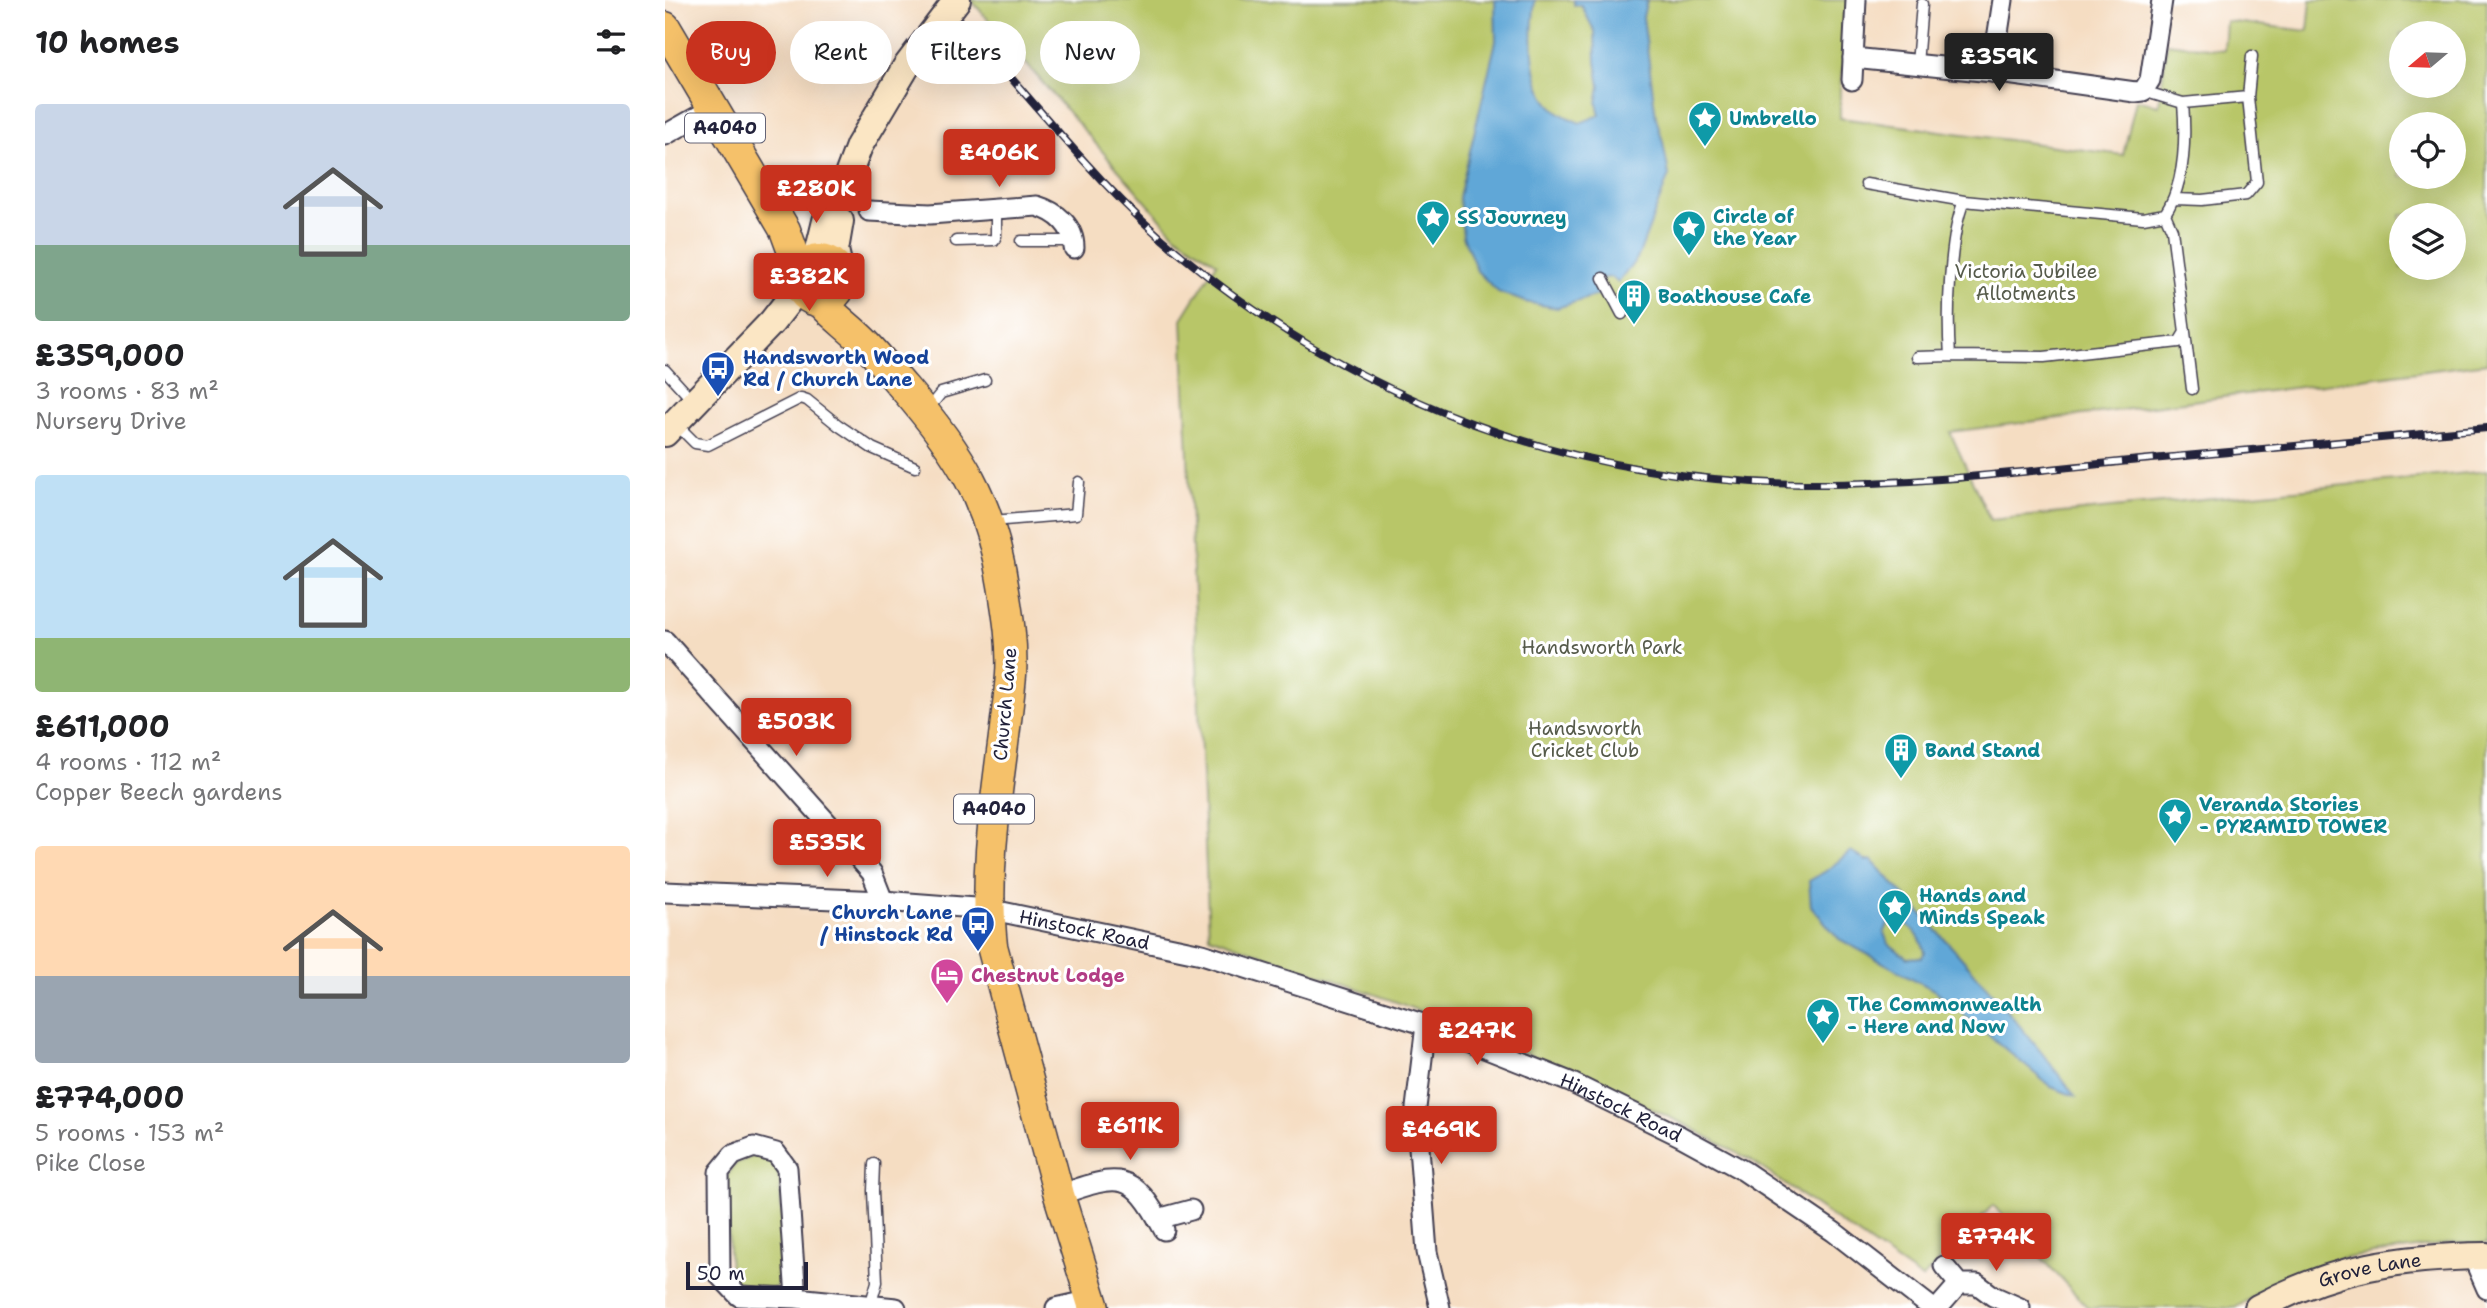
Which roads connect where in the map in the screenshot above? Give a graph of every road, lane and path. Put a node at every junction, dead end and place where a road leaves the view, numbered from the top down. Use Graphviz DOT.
graph roads {
  1 [pos="957,0"];
  2 [pos="1856,0"];
  3 [pos="2003,0"];
  4 [pos="2162,0"];
  5 [pos="1921,4"];
  6 [pos="669,44"];
  7 [pos="2252,56"];
  8 [pos="1853,58"];
  9 [pos="1917,64"];
  10 [pos="1992,72"];
  11 [pos="1852,80"];
  12 [pos="2143,91"];
  13 [pos="2248,97"];
  14 [pos="2183,103"];
  15 [pos="713,108"];
  16 [pos="665,135"];
  17 [pos="1866,184"];
  18 [pos="2175,199"];
  19 [pos="1965,201"];
  20 [pos="996,209"];
  21 [pos="869,211"];
  22 [pos="2165,214"];
  23 [pos="956,241"];
  24 [pos="1021,241"];
  25 [pos="1074,245"];
  26 [pos="1603,278"];
  27 [pos="819,281"];
  28 [pos="1622,314"];
  29 [pos="2185,332"];
  30 [pos="1950,356"];
  31 [pos="1917,358"];
  32 [pos="665,370"];
  33 [pos="985,380"];
  34 [pos="2192,388"];
  35 [pos="695,402"];
  36 [pos="926,412"];
  37 [pos="670,428"];
  38 [pos="915,467"];
  39 [pos="1079,482"];
  40 [pos="988,521"];
  41 [pos="665,641"];
  42 [pos="665,892"];
  43 [pos="883,901"];
  44 [pos="988,909"];
  45 [pos="1426,1025"];
  46 [pos="874,1164"];
  47 [pos="1059,1195"];
  48 [pos="1191,1210"];
  49 [pos="2480,1256"];
  50 [pos="1944,1266"];
  51 [pos="1959,1284"];
  52 [pos="2487,1289"];
  53 [pos="796,1298"];
  54 [pos="1093,1304"];
  55 [pos="870,1306"];
  56 [pos="896,1308"];
  57 [pos="1056,1308"];
  58 [pos="1440,1308"];
  59 [pos="1932,1308"];
  60 [pos="1938,1308"];
  61 [pos="2020,1308"];
  62 [pos="2258,1308"];
  1 -- 27 [label="main road"];
  2 -- 8 [label="street"];
  3 -- 10 [label="street"];
  4 -- 12 [label="street"];
  5 -- 9 [label="lane"];
  6 -- 15 [label="main road, A4040"];
  7 -- 13 [label="lane"];
  8 -- 9 [label="street"];
  8 -- 11 [label="street"];
  9 -- 10 [label="street"];
  10 -- 12 [label="street"];
  12 -- 14 [label="lane"];
  13 -- 14 [label="lane"];
  13 -- 18 [label="lane"];
  14 -- 18 [label="lane"];
  15 -- 16 [label="street"];
  15 -- 27 [label="main road, A4040"];
  17 -- 19 [label="lane"];
  18 -- 22 [label="lane"];
  19 -- 22 [label="lane"];
  19 -- 30 [label="lane"];
  20 -- 21 [label="street"];
  20 -- 23 [label="lane"];
  20 -- 25 [label="street"];
  22 -- 29 [label="lane"];
  24 -- 25 [label="lane"];
  26 -- 28 [label="lane"];
  27 -- 35 [label="main road"];
  27 -- 36 [label="main road, Church Lane / A4040"];
  29 -- 30 [label="lane"];
  29 -- 34 [label="lane"];
  30 -- 31 [label="lane"];
  32 -- 35 [label="lane"];
  33 -- 36 [label="lane"];
  35 -- 37 [label="main road"];
  36 -- 40 [label="main road, Church Lane / A4040"];
  37 -- 38 [label="lane"];
  39 -- 40 [label="lane"];
  40 -- 44 [label="main road, Church Lane / A4040"];
  41 -- 43 [label="street"];
  42 -- 43 [label="street, Hinstock Road"];
  43 -- 44 [label="street, Hinstock Road"];
  44 -- 45 [label="street, Hinstock Road"];
  44 -- 47 [label="main road, Church Lane / A4040"];
  45 -- 58 [label="street"];
  45 -- 59 [label="street, Hinstock Road"];
  46 -- 55 [label="lane"];
  47 -- 48 [label="street"];
  47 -- 54 [label="main road, Church Lane / A4040"];
  49 -- 52 [label="street"];
  49 -- 62 [label="main road, Grove Lane"];
  50 -- 51 [label="street"];
  51 -- 60 [label="street"];
  51 -- 61 [label="street"];
  53 -- 53 [label="street"];
  53 -- 55 [label="street"];
  54 -- 57 [label="street"];
  55 -- 56 [label="street"];
}
